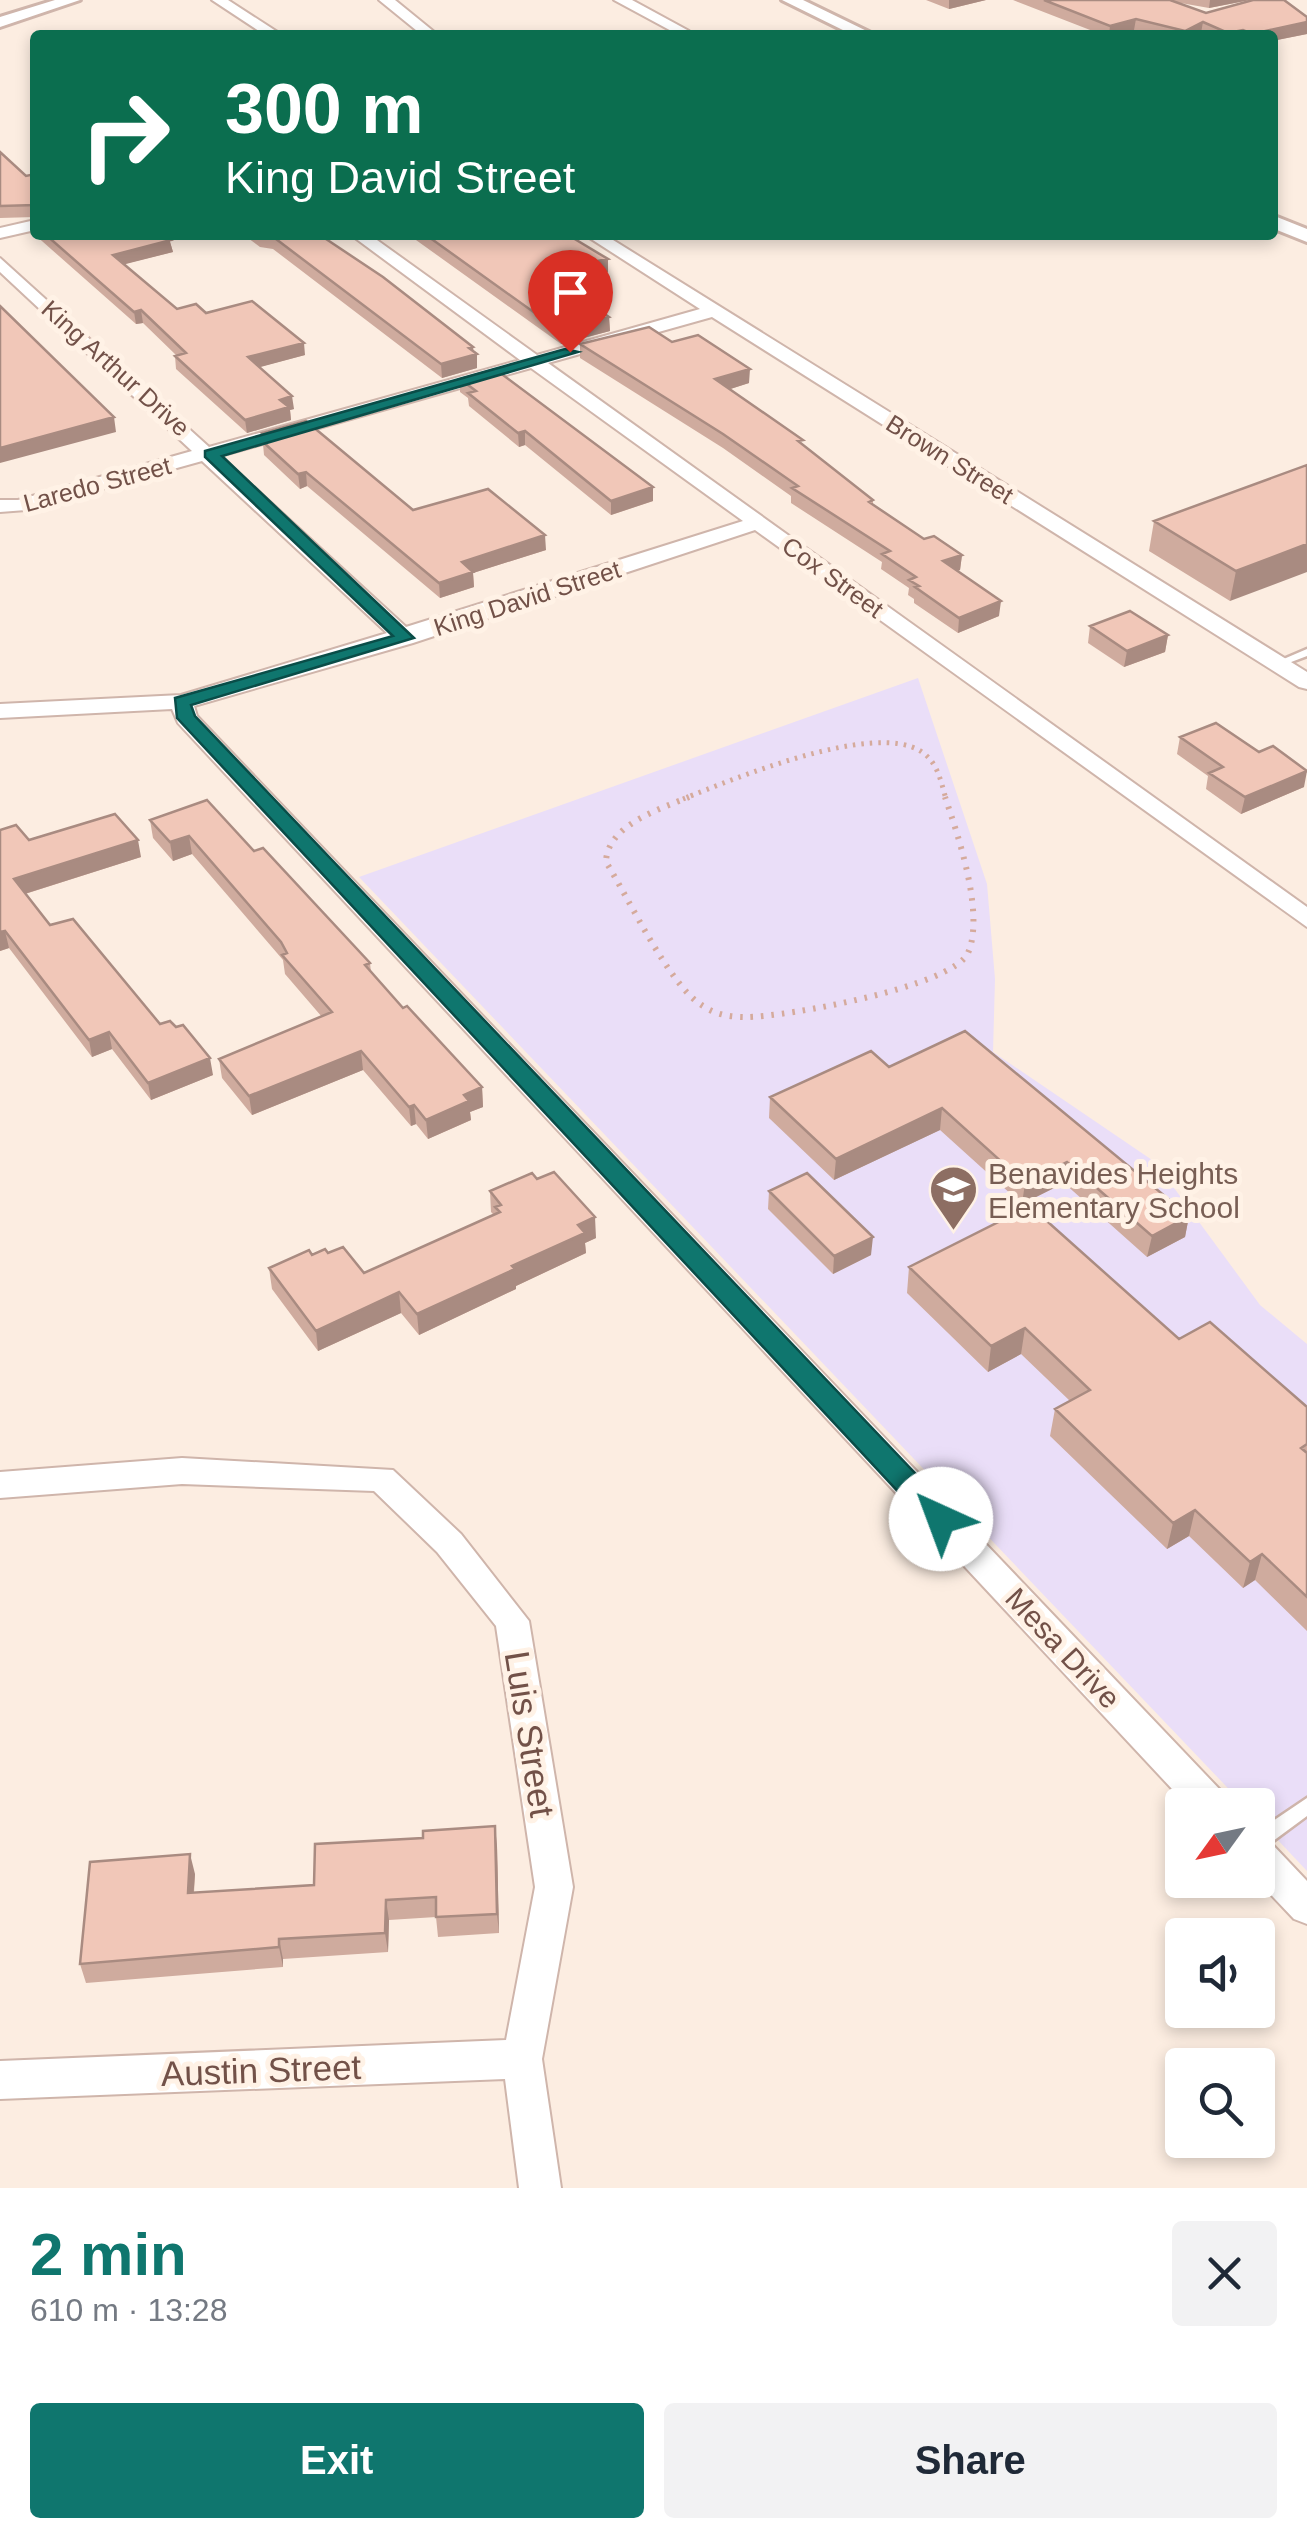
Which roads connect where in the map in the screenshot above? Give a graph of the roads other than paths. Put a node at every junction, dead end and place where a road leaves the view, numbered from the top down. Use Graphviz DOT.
graph roads {
  1 [pos="72,0"];
  2 [pos="218,0"];
  3 [pos="386,0"];
  4 [pos="622,0"];
  5 [pos="790,0"];
  6 [pos="0,22"];
  7 [pos="266,30"];
  8 [pos="425,30"];
  9 [pos="680,30"];
  10 [pos="855,30"];
  11 [pos="1278,223"];
  12 [pos="30,226"];
  13 [pos="0,233"];
  14 [pos="1307,236"];
  15 [pos="366,240"];
  16 [pos="601,240"];
  17 [pos="0,263"];
  18 [pos="714,311"];
  19 [pos="534,362"];
  20 [pos="210,454"];
  21 [pos="0,506"];
  22 [pos="758,524"];
  23 [pos="406,638"];
  24 [pos="1307,652"];
  25 [pos="1278,664"];
  26 [pos="1307,682"];
  27 [pos="181,702"];
  28 [pos="0,711"];
  29 [pos="1307,919"];
  30 [pos="0,1485"];
  31 [pos="1195,1788"];
  32 [pos="1307,1806"];
  33 [pos="1275,1829"];
  34 [pos="1275,1873"];
  35 [pos="1307,1907"];
  36 [pos="522,2059"];
  37 [pos="0,2080"];
  38 [pos="540,2188"];
  1 -- 6 [label="street"];
  2 -- 7 [label="street"];
  3 -- 8 [label="street"];
  4 -- 9 [label="street"];
  5 -- 10 [label="street"];
  11 -- 14 [label="street"];
  12 -- 13 [label="street"];
  15 -- 19 [label="street, Cox Street"];
  16 -- 18 [label="street, Brown Street"];
  17 -- 20 [label="street, King Arthur Drive"];
  18 -- 19 [label="street, Laredo Street"];
  18 -- 25 [label="street, Brown Street"];
  19 -- 20 [label="street, Laredo Street"];
  19 -- 22 [label="street, Cox Street"];
  20 -- 21 [label="street, Laredo Street"];
  20 -- 23 [label="street, King Arthur Drive"];
  22 -- 23 [label="street, King David Street"];
  22 -- 29 [label="street, Cox Street"];
  23 -- 27 [label="street, King David Street"];
  24 -- 25 [label="lane"];
  25 -- 26 [label="street, Brown Street"];
  27 -- 28 [label="street, King David Street"];
  27 -- 31 [label="street, Mesa Drive"];
  30 -- 36 [label="street, Luis Street"];
  32 -- 33 [label="lane"];
  34 -- 35 [label="street"];
  36 -- 37 [label="street, Austin Street"];
  36 -- 38 [label="street, Luis Street"];
}
